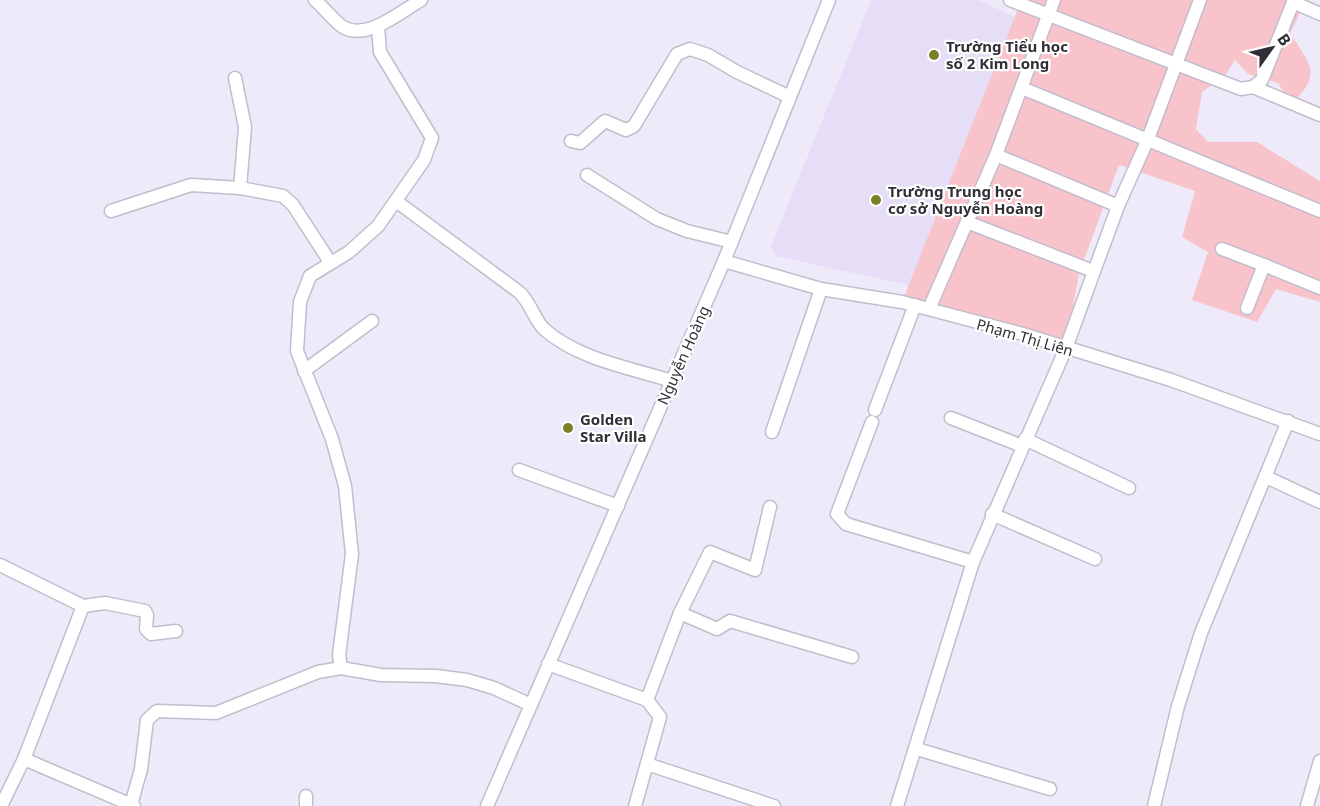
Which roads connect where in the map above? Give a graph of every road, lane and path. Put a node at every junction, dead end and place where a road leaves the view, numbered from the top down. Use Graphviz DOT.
graph roads {
  1 [pos="315,0"];
  2 [pos="421,0"];
  3 [pos="829,0"];
  4 [pos="1010,0"];
  5 [pos="1054,0"];
  6 [pos="1200,0"];
  7 [pos="1293,1"];
  8 [pos="1320,14"];
  9 [pos="1048,15"];
  10 [pos="378,27"];
  11 [pos="1176,64"];
  12 [pos="235,78"];
  13 [pos="1253,87"];
  14 [pos="1022,88"];
  15 [pos="790,97"];
  16 [pos="1320,115"];
  17 [pos="1148,139"];
  18 [pos="571,141"];
  19 [pos="996,155"];
  20 [pos="587,175"];
  21 [pos="240,188"];
  22 [pos="396,201"];
  23 [pos="1118,206"];
  24 [pos="111,211"];
  25 [pos="1320,211"];
  26 [pos="967,222"];
  27 [pos="732,242"];
  28 [pos="1222,249"];
  29 [pos="724,261"];
  30 [pos="330,262"];
  31 [pos="1264,266"];
  32 [pos="1093,272"];
  33 [pos="1320,288"];
  34 [pos="821,289"];
  35 [pos="915,305"];
  36 [pos="1247,308"];
  37 [pos="928,309"];
  38 [pos="372,321"];
  39 [pos="1066,348"];
  40 [pos="304,371"];
  41 [pos="672,381"];
  42 [pos="951,418"];
  43 [pos="1288,421"];
  44 [pos="772,432"];
  45 [pos="1320,434"];
  46 [pos="1023,443"];
  47 [pos="519,470"];
  48 [pos="1266,477"];
  49 [pos="1129,488"];
  50 [pos="1320,502"];
  51 [pos="618,506"];
  52 [pos="770,507"];
  53 [pos="992,514"];
  54 [pos="1095,559"];
  55 [pos="973,562"];
  56 [pos="0,565"];
  57 [pos="83,606"];
  58 [pos="680,613"];
  59 [pos="176,631"];
  60 [pos="852,657"];
  61 [pos="548,664"];
  62 [pos="341,669"];
  63 [pos="647,700"];
  64 [pos="531,705"];
  65 [pos="917,749"];
  66 [pos="24,759"];
  67 [pos="1320,761"];
  68 [pos="647,764"];
  69 [pos="1050,789"];
  70 [pos="133,805"];
  71 [pos="1,806"];
  72 [pos="487,806"];
  73 [pos="635,806"];
  74 [pos="774,806"];
  75 [pos="897,806"];
  76 [pos="1154,806"];
  77 [pos="1307,806"];
  1 -- 10 [label="street"];
  2 -- 10 [label="street"];
  3 -- 15 [label="street, Nguyễn Hoàng"];
  4 -- 9 [label="street"];
  5 -- 9 [label="street"];
  6 -- 11 [label="street"];
  7 -- 8 [label="street"];
  7 -- 13 [label="street"];
  9 -- 11 [label="street"];
  9 -- 14 [label="street"];
  10 -- 22 [label="street"];
  11 -- 13 [label="street"];
  11 -- 17 [label="street"];
  12 -- 21 [label="street"];
  13 -- 16 [label="street"];
  14 -- 17 [label="street"];
  14 -- 19 [label="street"];
  15 -- 18 [label="street"];
  15 -- 27 [label="street, Nguyễn Hoàng"];
  17 -- 23 [label="street"];
  17 -- 25 [label="street"];
  19 -- 23 [label="street"];
  19 -- 26 [label="street"];
  20 -- 27 [label="street"];
  21 -- 24 [label="street"];
  21 -- 30 [label="street"];
  22 -- 30 [label="street"];
  22 -- 41 [label="street"];
  23 -- 32 [label="street"];
  26 -- 32 [label="street"];
  26 -- 37 [label="street"];
  27 -- 29 [label="street, Nguyễn Hoàng"];
  28 -- 31 [label="street"];
  29 -- 34 [label="street, Phạm Thị Liên"];
  29 -- 41 [label="street, Nguyễn Hoàng"];
  30 -- 40 [label="street"];
  31 -- 33 [label="street"];
  31 -- 36 [label="street"];
  32 -- 39 [label="street"];
  34 -- 35 [label="street, Phạm Thị Liên"];
  34 -- 44 [label="street"];
  35 -- 37 [label="street, Phạm Thị Liên"];
  35 -- 55 [label="street"];
  37 -- 39 [label="street, Phạm Thị Liên"];
  38 -- 40 [label="street"];
  39 -- 43 [label="street, Phạm Thị Liên"];
  39 -- 46 [label="street"];
  40 -- 62 [label="street"];
  41 -- 51 [label="street, Nguyễn Hoàng"];
  42 -- 46 [label="street"];
  43 -- 45 [label="street, Phạm Thị Liên"];
  43 -- 48 [label="street"];
  46 -- 49 [label="street"];
  46 -- 53 [label="street"];
  47 -- 51 [label="street"];
  48 -- 50 [label="street"];
  48 -- 76 [label="street"];
  51 -- 61 [label="street, Nguyễn Hoàng"];
  52 -- 58 [label="street"];
  53 -- 54 [label="street"];
  53 -- 55 [label="street"];
  55 -- 65 [label="street"];
  56 -- 57 [label="street"];
  57 -- 59 [label="street"];
  57 -- 66 [label="street"];
  58 -- 60 [label="street"];
  58 -- 63 [label="street"];
  61 -- 63 [label="street"];
  61 -- 64 [label="street, Nguyễn Hoàng"];
  62 -- 64 [label="street"];
  62 -- 70 [label="street"];
  63 -- 68 [label="street"];
  64 -- 72 [label="street, Nguyễn Hoàng"];
  65 -- 69 [label="street"];
  65 -- 75 [label="street"];
  66 -- 70 [label="street"];
  66 -- 71 [label="street"];
  67 -- 77 [label="street"];
  68 -- 73 [label="street"];
  68 -- 74 [label="street"];
}
